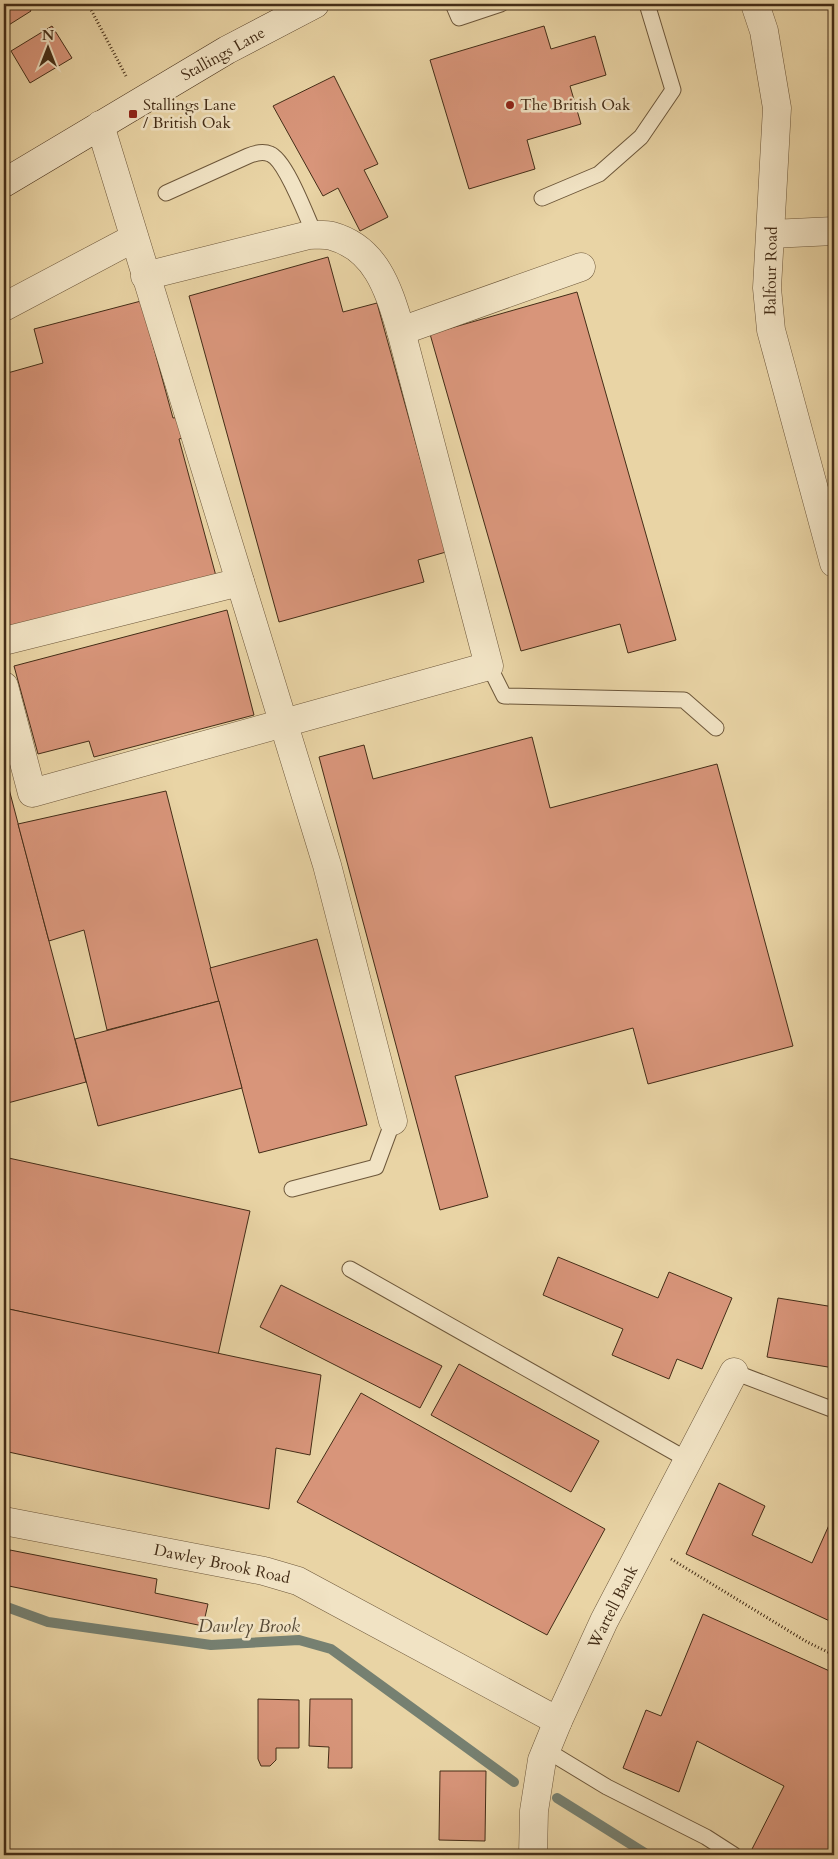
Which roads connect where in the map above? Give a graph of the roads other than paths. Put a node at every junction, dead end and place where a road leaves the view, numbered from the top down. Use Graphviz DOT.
graph roads {
  1 [pos="315,4"];
  2 [pos="453,4"];
  3 [pos="501,4"];
  4 [pos="647,4"];
  5 [pos="755,4"];
  6 [pos="100,125"];
  7 [pos="4,184"];
  8 [pos="166,193"];
  9 [pos="542,198"];
  10 [pos="834,231"];
  11 [pos="771,234"];
  12 [pos="315,235"];
  13 [pos="134,238"];
  14 [pos="581,267"];
  15 [pos="145,276"];
  16 [pos="4,307"];
  17 [pos="401,332"];
  18 [pos="834,563"];
  19 [pos="240,582"];
  20 [pos="4,641"];
  21 [pos="489,666"];
  22 [pos="4,686"];
  23 [pos="283,722"];
  24 [pos="716,728"];
  25 [pos="393,1121"];
  26 [pos="292,1189"];
  27 [pos="350,1270"];
  28 [pos="734,1372"];
  29 [pos="834,1410"];
  30 [pos="688,1460"];
  31 [pos="4,1521"];
  32 [pos="558,1720"];
  33 [pos="546,1750"];
  34 [pos="534,1855"];
  35 [pos="734,1855"];
  1 -- 6 [label="street, Stallings Lane"];
  2 -- 3 [label="lane"];
  4 -- 9 [label="lane"];
  5 -- 11 [label="street, Balfour Road"];
  6 -- 7 [label="street, Stallings Lane"];
  6 -- 13 [label="street"];
  8 -- 12 [label="lane"];
  10 -- 11 [label="street"];
  11 -- 18 [label="street, Balfour Road"];
  12 -- 15 [label="street"];
  12 -- 17 [label="street"];
  13 -- 15 [label="street"];
  13 -- 16 [label="street"];
  14 -- 17 [label="street"];
  15 -- 19 [label="street"];
  17 -- 21 [label="street"];
  19 -- 20 [label="street"];
  19 -- 23 [label="street"];
  21 -- 23 [label="street"];
  21 -- 24 [label="lane"];
  22 -- 23 [label="street"];
  23 -- 25 [label="street"];
  25 -- 26 [label="lane"];
  27 -- 30 [label="lane"];
  28 -- 29 [label="lane"];
  28 -- 30 [label="street, Wartell Bank"];
  30 -- 32 [label="street, Wartell Bank"];
  31 -- 32 [label="street, Dawley Brook Road"];
  32 -- 33 [label="street, Wartell Bank"];
  33 -- 34 [label="street, Wartell Bank"];
  33 -- 35 [label="lane"];
}
